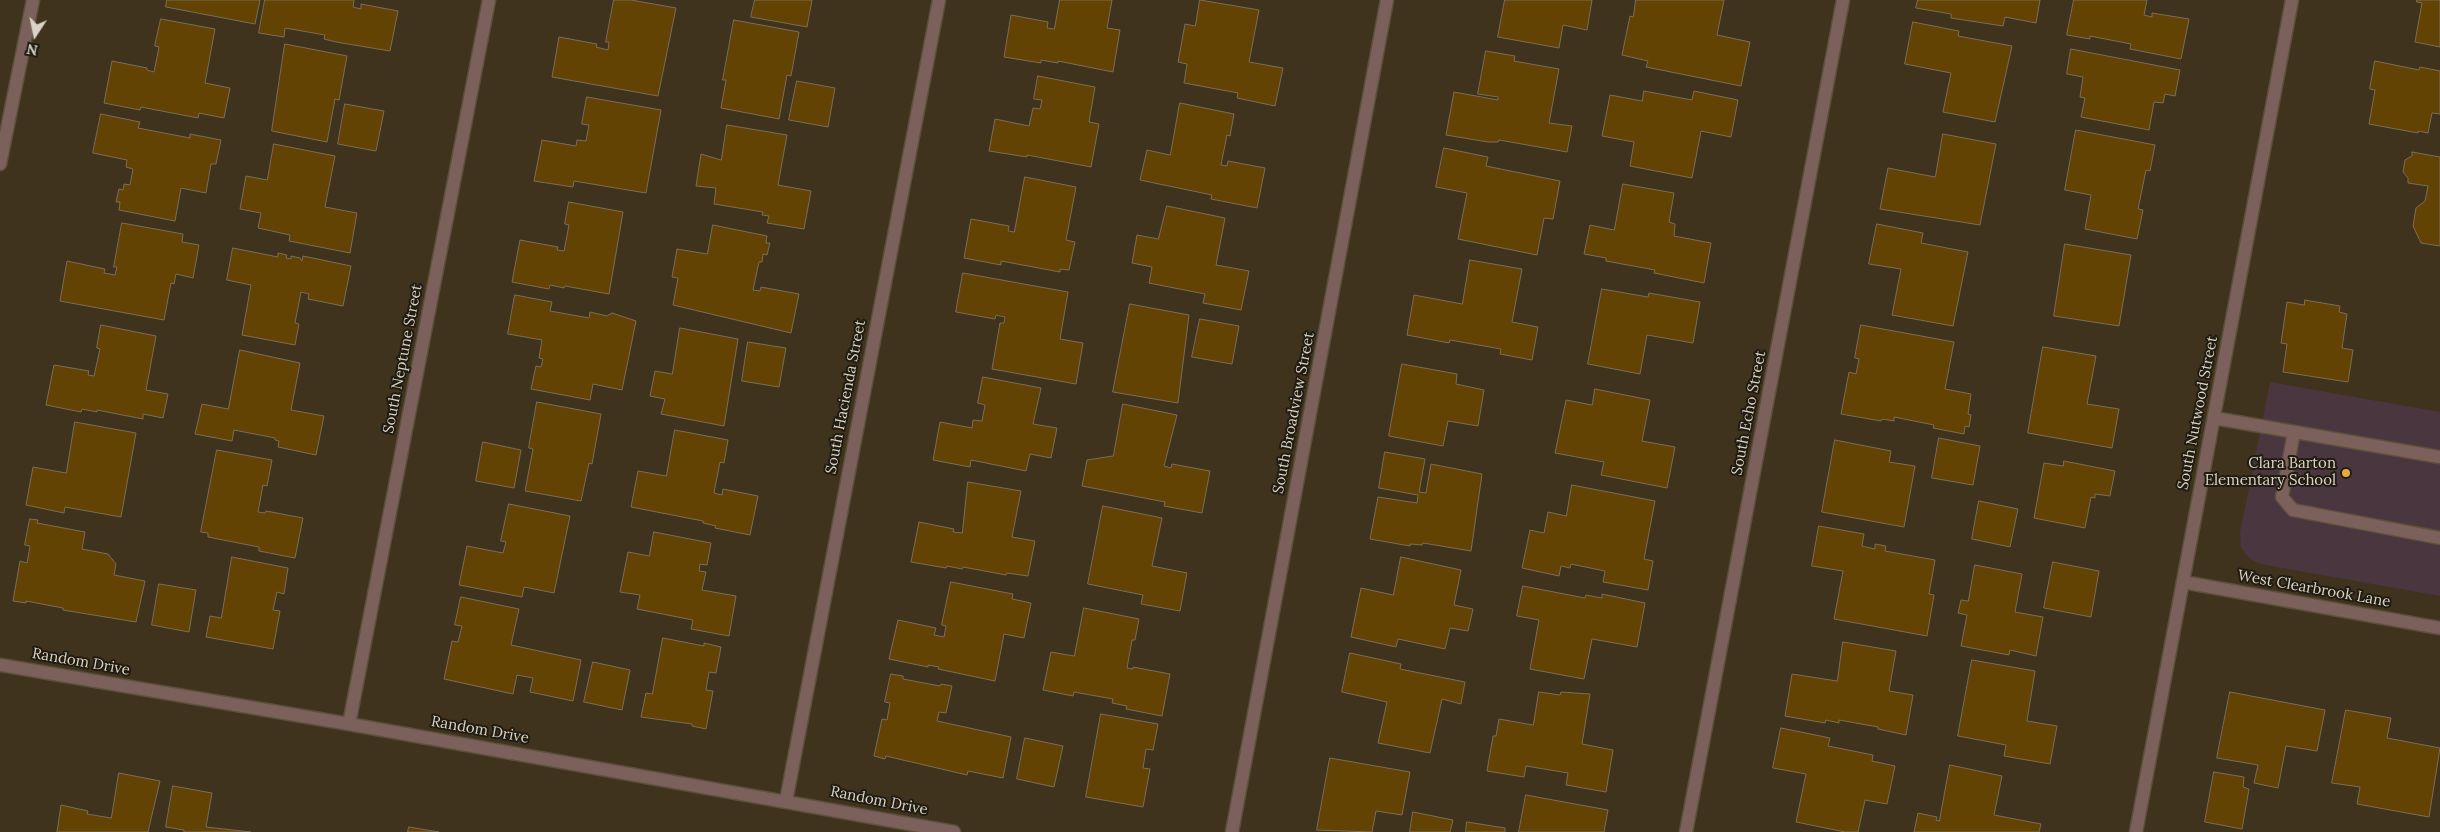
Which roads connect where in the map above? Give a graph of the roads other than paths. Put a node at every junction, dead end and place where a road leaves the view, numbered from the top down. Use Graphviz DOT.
graph roads {
  1 [pos="33,0"];
  2 [pos="489,0"];
  3 [pos="938,0"];
  4 [pos="1387,0"];
  5 [pos="1843,0"];
  6 [pos="2292,0"];
  7 [pos="0,164"];
  8 [pos="2214,418"];
  9 [pos="2294,432"];
  10 [pos="2440,457"];
  11 [pos="2440,538"];
  12 [pos="2183,582"];
  13 [pos="2440,628"];
  14 [pos="0,665"];
  15 [pos="349,724"];
  16 [pos="786,800"];
  17 [pos="954,832"];
  18 [pos="1232,832"];
  19 [pos="1686,832"];
  20 [pos="2136,832"];
  1 -- 7 [label="street"];
  2 -- 15 [label="street, South Neptune Street"];
  3 -- 16 [label="street, South Hacienda Street"];
  4 -- 18 [label="street, South Broadview Street"];
  5 -- 19 [label="street, South Echo Street"];
  6 -- 8 [label="street, South Nutwood Street"];
  8 -- 9 [label="street"];
  8 -- 12 [label="street, South Nutwood Street"];
  9 -- 10 [label="street"];
  9 -- 11 [label="street"];
  12 -- 13 [label="street, West Clearbrook Lane"];
  12 -- 20 [label="street, South Nutwood Street"];
  14 -- 15 [label="street, Random Drive"];
  15 -- 16 [label="street, Random Drive"];
  16 -- 17 [label="street, Random Drive"];
}
